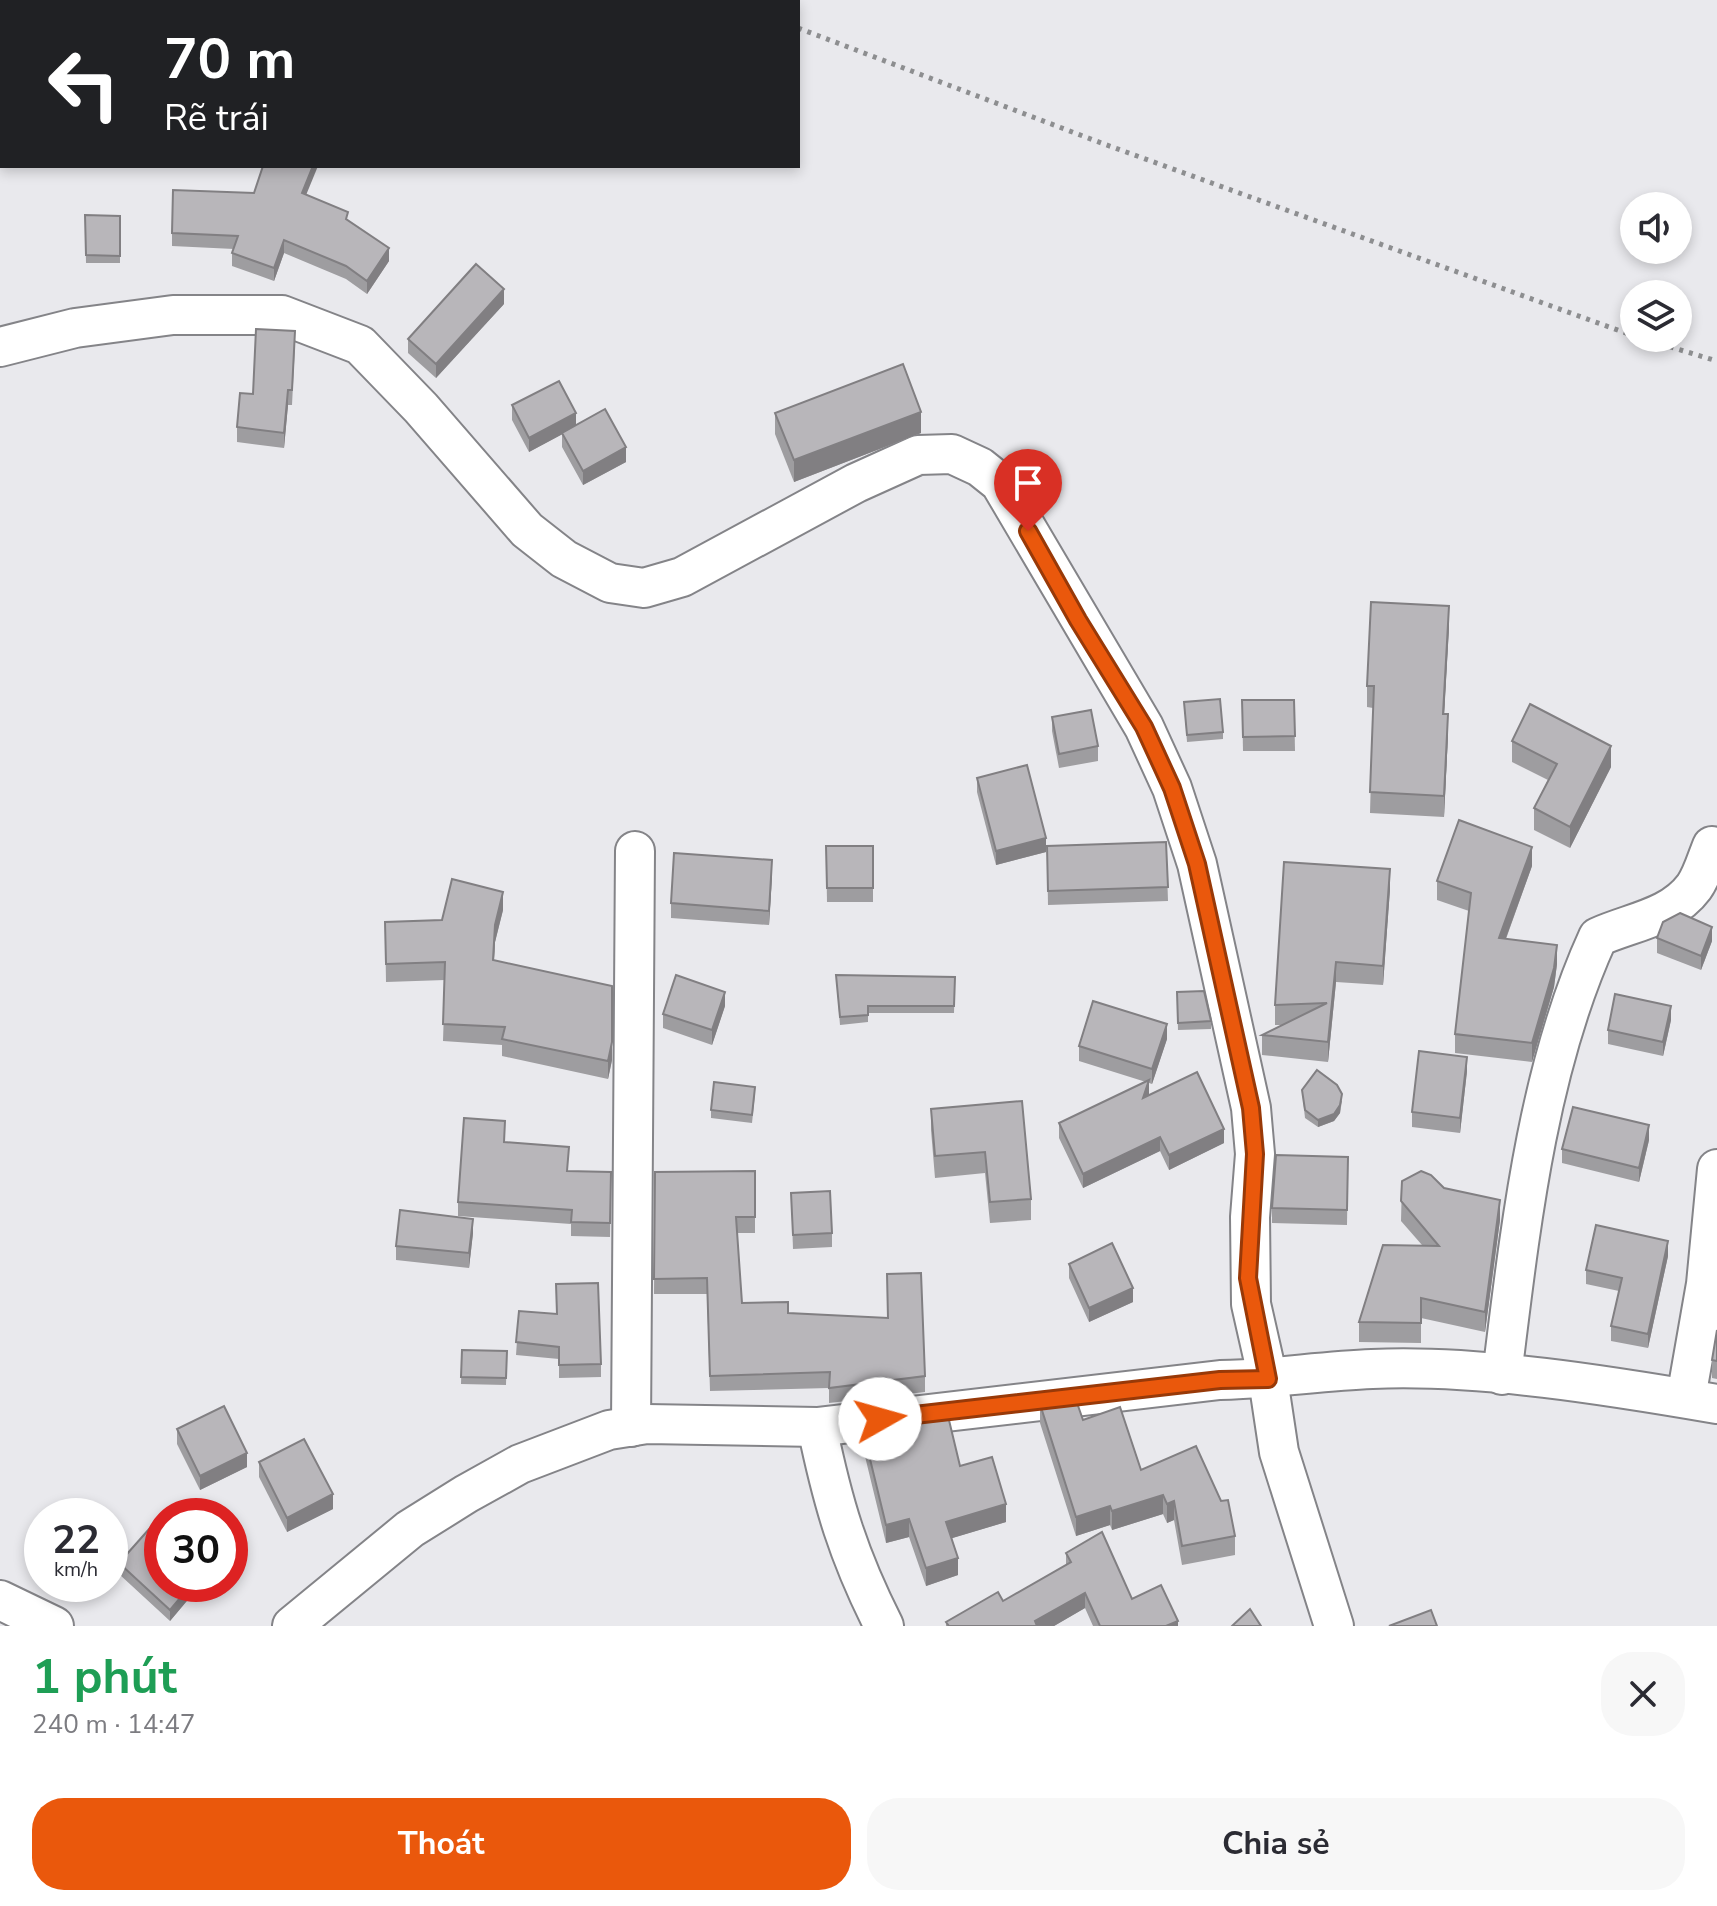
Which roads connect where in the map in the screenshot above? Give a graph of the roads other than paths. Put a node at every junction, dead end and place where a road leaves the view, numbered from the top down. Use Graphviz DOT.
graph roads {
  1 [pos="0,347"];
  2 [pos="1712,846"];
  3 [pos="635,851"];
  4 [pos="1717,1169"];
  5 [pos="1502,1375"];
  6 [pos="1268,1379"];
  7 [pos="1701,1401"];
  8 [pos="631,1427"];
  9 [pos="817,1427"];
  10 [pos="0,1600"];
  11 [pos="54,1626"];
  12 [pos="292,1626"];
  13 [pos="884,1626"];
  14 [pos="1334,1626"];
  1 -- 6 [label="street"];
  2 -- 5 [label="street"];
  3 -- 8 [label="street"];
  4 -- 7 [label="street"];
  5 -- 6 [label="street"];
  5 -- 7 [label="street"];
  6 -- 9 [label="street"];
  6 -- 14 [label="street"];
  8 -- 9 [label="street"];
  8 -- 12 [label="street"];
  9 -- 13 [label="street"];
  10 -- 11 [label="street"];
}
